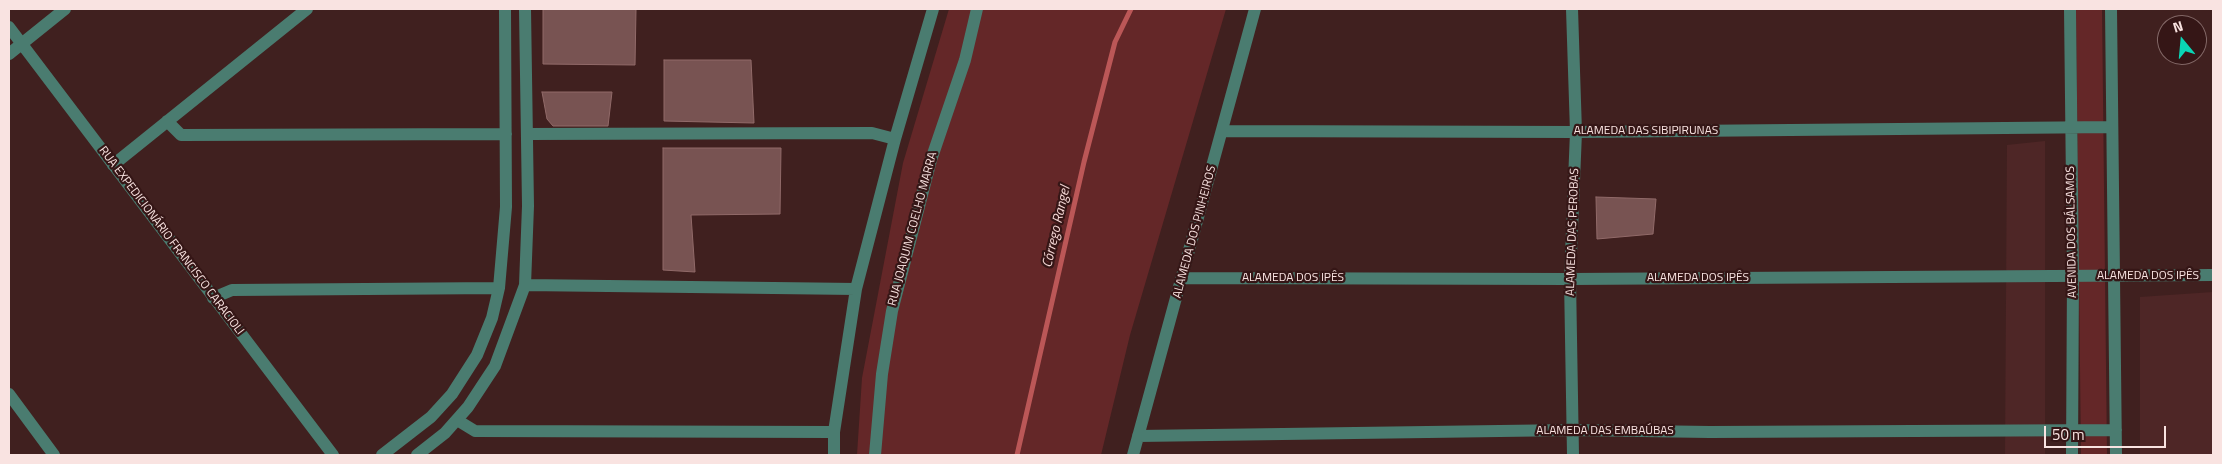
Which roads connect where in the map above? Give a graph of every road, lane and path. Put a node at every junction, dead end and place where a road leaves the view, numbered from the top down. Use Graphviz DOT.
graph roads {
  1 [pos="65,9"];
  2 [pos="307,9"];
  3 [pos="505,9"];
  4 [pos="525,9"];
  5 [pos="934,9"];
  6 [pos="977,9"];
  7 [pos="1255,9"];
  8 [pos="1572,9"];
  9 [pos="2070,9"];
  10 [pos="2110,9"];
  11 [pos="9,27"];
  12 [pos="21,44"];
  13 [pos="9,54"];
  14 [pos="167,122"];
  15 [pos="2112,127"];
  16 [pos="2070,128"];
  17 [pos="1222,131"];
  18 [pos="1576,132"];
  19 [pos="506,134"];
  20 [pos="527,134"];
  21 [pos="895,138"];
  22 [pos="113,165"];
  23 [pos="2073,275"];
  24 [pos="2213,275"];
  25 [pos="2113,276"];
  26 [pos="1183,278"];
  27 [pos="1570,279"];
  28 [pos="525,285"];
  29 [pos="499,288"];
  30 [pos="856,290"];
  31 [pos="213,298"];
  32 [pos="9,394"];
  33 [pos="457,420"];
  34 [pos="2071,429"];
  35 [pos="1572,430"];
  36 [pos="2116,430"];
  37 [pos="834,432"];
  38 [pos="1138,436"];
  39 [pos="54,455"];
  40 [pos="333,455"];
  41 [pos="382,455"];
  42 [pos="417,455"];
  43 [pos="834,455"];
  44 [pos="875,455"];
  45 [pos="1133,455"];
  46 [pos="1573,455"];
  47 [pos="2072,455"];
  48 [pos="2116,455"];
  1 -- 12 [label="street"];
  2 -- 14 [label="street"];
  3 -- 19 [label="street"];
  4 -- 20 [label="street"];
  5 -- 21 [label="street"];
  6 -- 44 [label="street, RUA JOAQUIM COELHO MARRA"];
  7 -- 17 [label="street, ALAMEDA DOS PINHEIROS"];
  8 -- 18 [label="street, ALAMEDA DAS PEROBAS"];
  9 -- 16 [label="street, AVENIDA DOS BÁLSAMOS"];
  10 -- 15 [label="street"];
  11 -- 12 [label="street, RUA EXPEDICIONÁRIO FRANCISCO CARACIOLI"];
  12 -- 13 [label="street"];
  12 -- 22 [label="street, RUA EXPEDICIONÁRIO FRANCISCO CARACIOLI"];
  14 -- 19 [label="street"];
  14 -- 22 [label="street"];
  15 -- 16 [label="street, ALAMEDA DAS SIBIPIRUNAS"];
  15 -- 25 [label="street"];
  16 -- 18 [label="street, ALAMEDA DAS SIBIPIRUNAS"];
  16 -- 23 [label="street, AVENIDA DOS BÁLSAMOS"];
  17 -- 18 [label="street, ALAMEDA DAS SIBIPIRUNAS"];
  17 -- 26 [label="street, ALAMEDA DOS PINHEIROS"];
  18 -- 27 [label="street, ALAMEDA DAS PEROBAS"];
  19 -- 29 [label="street"];
  20 -- 21 [label="street"];
  20 -- 28 [label="street"];
  21 -- 30 [label="street"];
  22 -- 31 [label="street, RUA EXPEDICIONÁRIO FRANCISCO CARACIOLI"];
  23 -- 25 [label="street, ALAMEDA DOS IPÊS"];
  23 -- 27 [label="street, ALAMEDA DOS IPÊS"];
  23 -- 34 [label="street, AVENIDA DOS BÁLSAMOS"];
  24 -- 25 [label="street, ALAMEDA DOS IPÊS"];
  25 -- 36 [label="street"];
  26 -- 27 [label="street, ALAMEDA DOS IPÊS"];
  26 -- 38 [label="street, ALAMEDA DOS PINHEIROS"];
  27 -- 35 [label="street, ALAMEDA DAS PEROBAS"];
  28 -- 30 [label="street"];
  28 -- 33 [label="street"];
  29 -- 31 [label="street"];
  29 -- 41 [label="street"];
  30 -- 37 [label="street"];
  31 -- 40 [label="street, RUA EXPEDICIONÁRIO FRANCISCO CARACIOLI"];
  32 -- 39 [label="street"];
  33 -- 37 [label="street"];
  33 -- 42 [label="street"];
  34 -- 35 [label="street, ALAMEDA DAS EMBAÚBAS"];
  34 -- 36 [label="street, ALAMEDA DAS EMBAÚBAS"];
  34 -- 47 [label="street, AVENIDA DOS BÁLSAMOS"];
  35 -- 38 [label="street, ALAMEDA DAS EMBAÚBAS"];
  35 -- 46 [label="street, ALAMEDA DAS PEROBAS"];
  36 -- 48 [label="street"];
  37 -- 43 [label="street"];
  38 -- 45 [label="street, ALAMEDA DOS PINHEIROS"];
}
